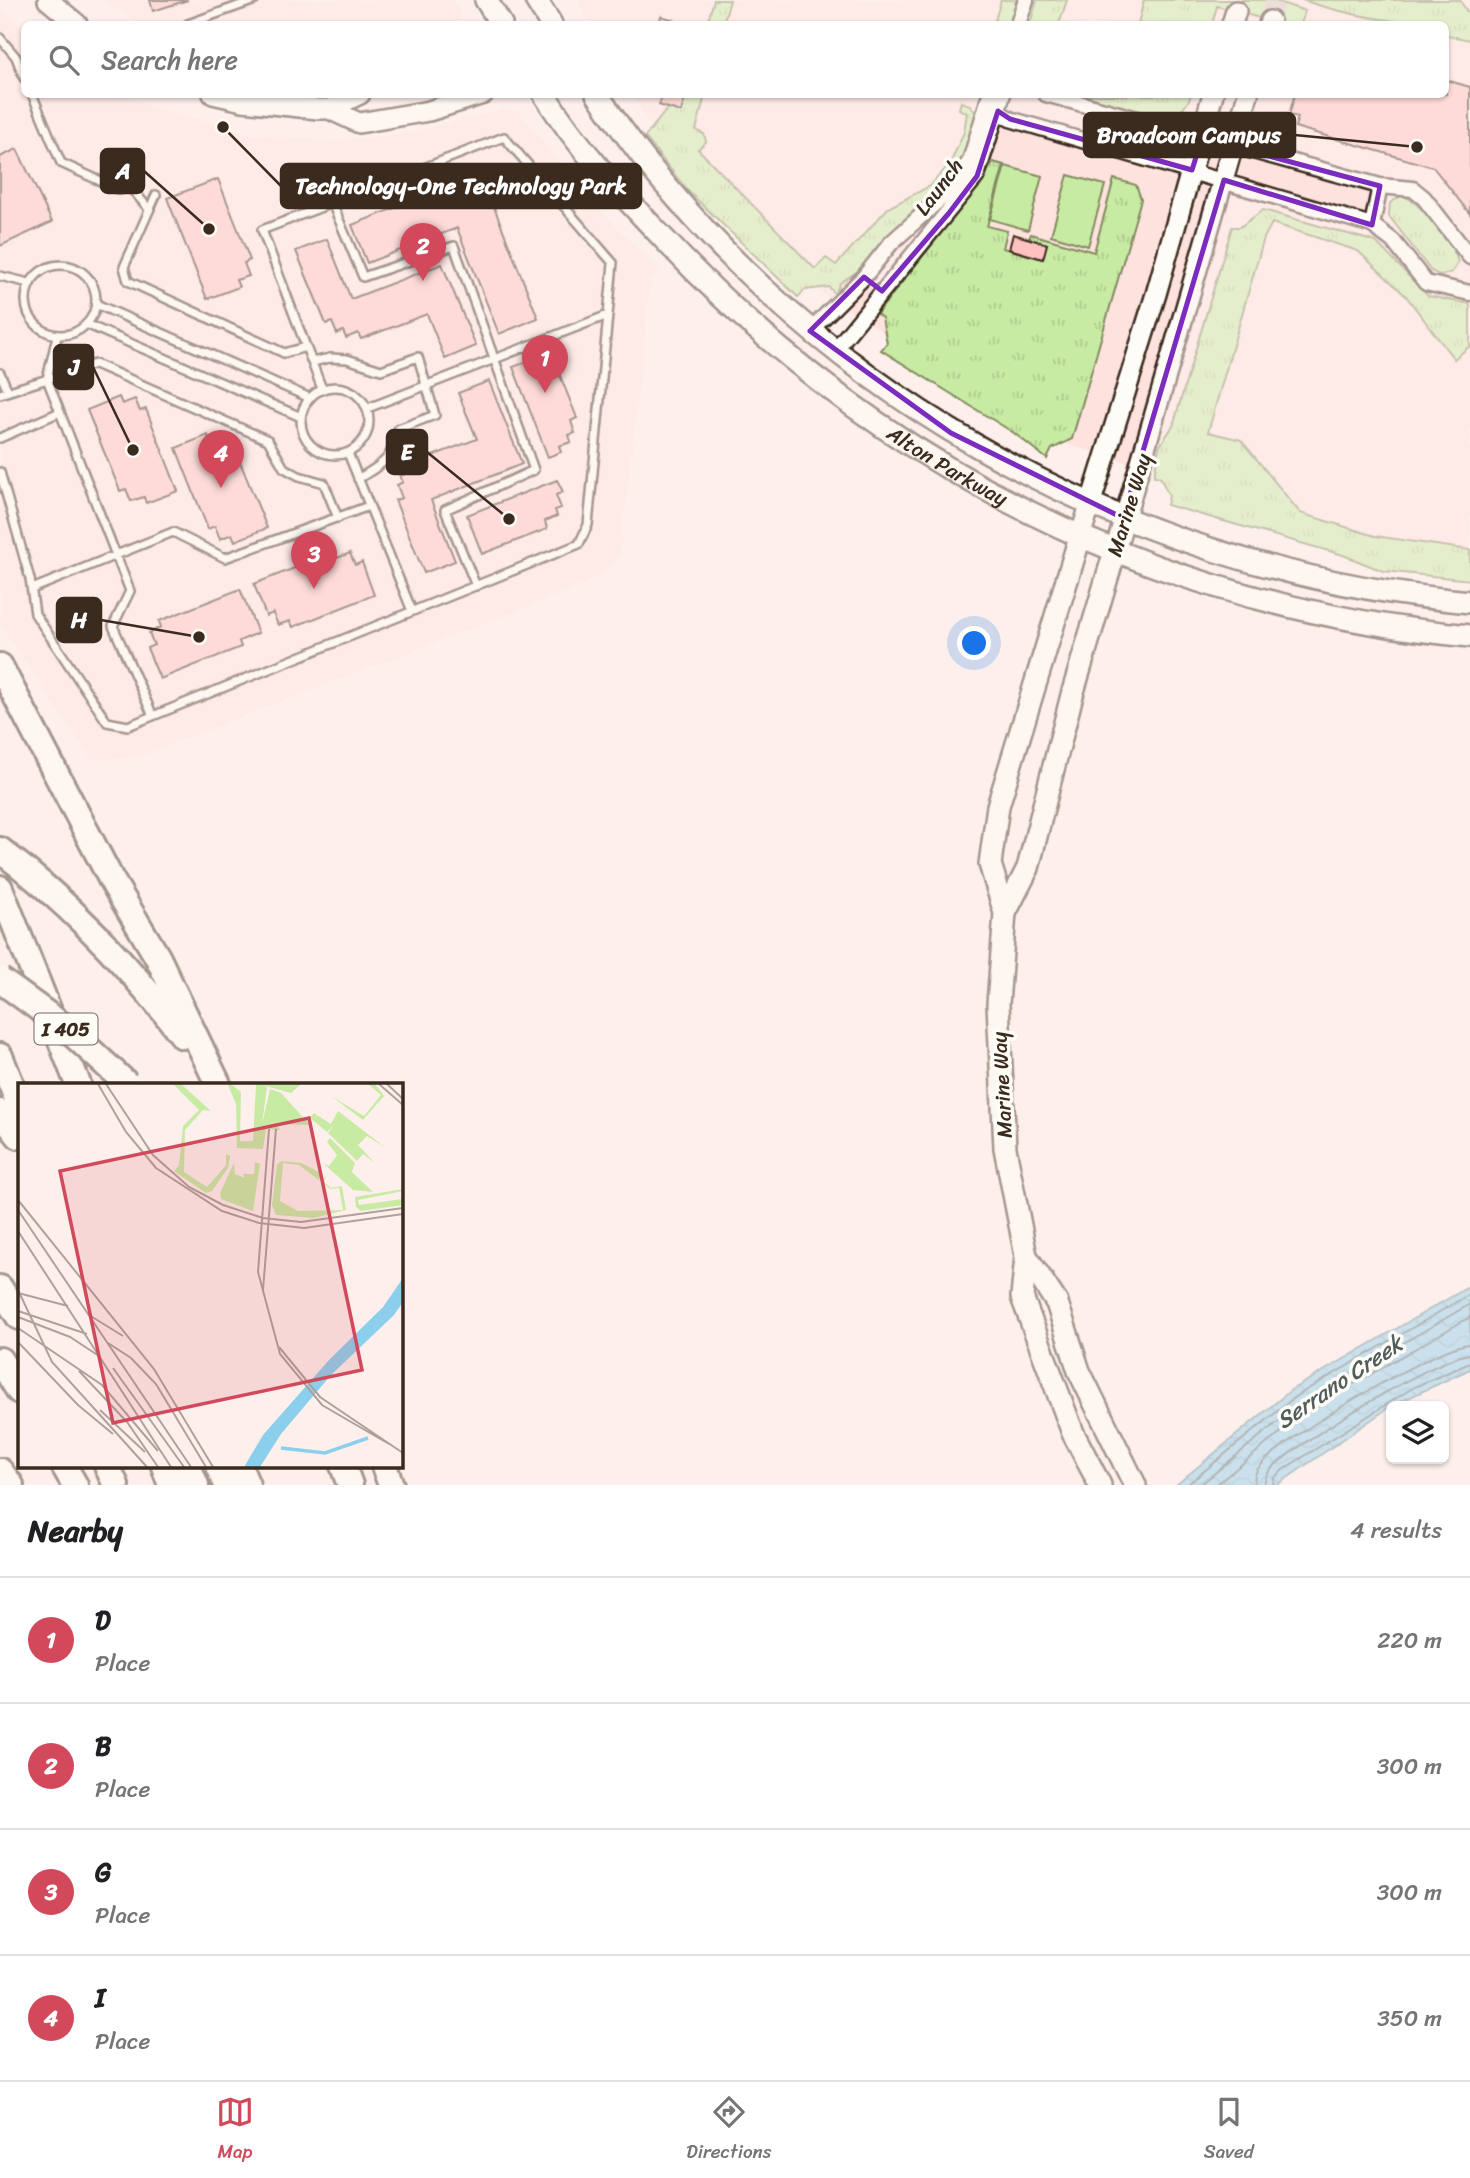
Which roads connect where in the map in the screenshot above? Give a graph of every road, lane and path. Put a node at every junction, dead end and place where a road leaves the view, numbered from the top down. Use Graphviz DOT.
graph roads {
  1 [pos="48,0"];
  2 [pos="255,0"];
  3 [pos="486,0"];
  4 [pos="536,0"];
  5 [pos="1026,0"];
  6 [pos="73,21"];
  7 [pos="196,21"];
  8 [pos="499,21"];
  9 [pos="549,21"];
  10 [pos="1019,21"];
  11 [pos="0,38"];
  12 [pos="21,70"];
  13 [pos="34,98"];
  14 [pos="234,98"];
  15 [pos="352,98"];
  16 [pos="470,98"];
  17 [pos="547,98"];
  18 [pos="600,98"];
  19 [pos="1060,98"];
  20 [pos="1212,98"];
  21 [pos="1247,98"];
  22 [pos="992,104"];
  23 [pos="329,109"];
  24 [pos="1202,138"];
  25 [pos="1233,147"];
  26 [pos="1192,170"];
  27 [pos="124,180"];
  28 [pos="1224,180"];
  29 [pos="1380,186"];
  30 [pos="120,190"];
  31 [pos="156,195"];
  32 [pos="332,204"];
  33 [pos="149,209"];
  34 [pos="1372,225"];
  35 [pos="1470,257"];
  36 [pos="0,276"];
  37 [pos="864,276"];
  38 [pos="29,283"];
  39 [pos="882,291"];
  40 [pos="1470,293"];
  41 [pos="96,304"];
  42 [pos="608,315"];
  43 [pos="86,324"];
  44 [pos="810,331"];
  45 [pos="57,336"];
  46 [pos="306,347"];
  47 [pos="834,351"];
  48 [pos="495,360"];
  49 [pos="312,362"];
  50 [pos="0,373"];
  51 [pos="47,379"];
  52 [pos="429,385"];
  53 [pos="321,389"];
  54 [pos="4,392"];
  55 [pos="310,398"];
  56 [pos="368,408"];
  57 [pos="60,412"];
  58 [pos="302,417"];
  59 [pos="0,438"];
  60 [pos="348,453"];
  61 [pos="0,472"];
  62 [pos="358,479"];
  63 [pos="369,506"];
  64 [pos="1091,506"];
  65 [pos="338,518"];
  66 [pos="1123,518"];
  67 [pos="1080,537"];
  68 [pos="1115,551"];
  69 [pos="115,555"];
  70 [pos="476,586"];
  71 [pos="32,589"];
  72 [pos="1470,602"];
  73 [pos="412,611"];
  74 [pos="1470,636"];
  75 [pos="0,666"];
  76 [pos="153,716"];
  77 [pos="0,850"];
  78 [pos="0,888"];
  79 [pos="1005,913"];
  80 [pos="0,980"];
  81 [pos="61,1042"];
  82 [pos="0,1056"];
  83 [pos="215,1079"];
  84 [pos="60,1083"];
  85 [pos="78,1083"];
  86 [pos="126,1083"];
  87 [pos="0,1087"];
  88 [pos="18,1101"];
  89 [pos="18,1110"];
  90 [pos="0,1112"];
  91 [pos="18,1135"];
  92 [pos="1026,1256"];
  93 [pos="0,1289"];
  94 [pos="18,1316"];
  95 [pos="0,1360"];
  96 [pos="18,1389"];
  97 [pos="65,1468"];
  98 [pos="108,1468"];
  99 [pos="165,1468"];
  100 [pos="189,1468"];
  101 [pos="206,1468"];
  102 [pos="219,1468"];
  103 [pos="240,1468"];
  104 [pos="344,1468"];
  105 [pos="385,1468"];
  106 [pos="0,1471"];
  107 [pos="11,1485"];
  108 [pos="75,1485"];
  109 [pos="116,1485"];
  110 [pos="171,1485"];
  111 [pos="196,1485"];
  112 [pos="213,1485"];
  113 [pos="226,1485"];
  114 [pos="247,1485"];
  115 [pos="349,1485"];
  116 [pos="391,1485"];
  117 [pos="1100,1485"];
  118 [pos="1135,1485"];
  1 -- 6 [label="main road"];
  2 -- 7 [label="lane"];
  3 -- 8 [label="main road"];
  4 -- 9 [label="main road"];
  5 -- 10 [label="street"];
  11 -- 12 [label="lane"];
  13 -- 30 [label="lane"];
  14 -- 23 [label="main road"];
  15 -- 23 [label="main road"];
  16 -- 23 [label="main road"];
  17 -- 67 [label="main road, Alton Parkway"];
  18 -- 44 [label="main road, Alton Parkway"];
  19 -- 24 [label="street"];
  20 -- 24 [label="main road, Marine Way"];
  21 -- 25 [label="main road, Marine Way"];
  22 -- 26 [label="street"];
  22 -- 37 [label="street, Launch"];
  22 -- 39 [label="street, Launch"];
  24 -- 25 [label="street"];
  24 -- 26 [label="main road, Marine Way"];
  25 -- 28 [label="main road, Marine Way"];
  25 -- 29 [label="street"];
  26 -- 28 [label="street"];
  26 -- 64 [label="main road, Marine Way"];
  27 -- 33 [label="lane"];
  28 -- 34 [label="street"];
  28 -- 66 [label="main road, Marine Way"];
  29 -- 34 [label="street"];
  29 -- 35 [label="street"];
  31 -- 33 [label="lane"];
  32 -- 42 [label="lane"];
  32 -- 46 [label="lane"];
  32 -- 48 [label="lane"];
  33 -- 46 [label="lane"];
  34 -- 40 [label="street"];
  36 -- 38 [label="lane"];
  37 -- 39 [label="street"];
  37 -- 44 [label="street, Launch"];
  38 -- 41 [label="lane"];
  38 -- 45 [label="lane"];
  39 -- 47 [label="street, Launch"];
  41 -- 43 [label="lane"];
  41 -- 55 [label="lane"];
  42 -- 48 [label="lane"];
  42 -- 70 [label="lane"];
  43 -- 45 [label="lane"];
  43 -- 58 [label="lane"];
  44 -- 47 [label="main road, Alton Parkway"];
  45 -- 51 [label="lane"];
  46 -- 49 [label="lane"];
  47 -- 64 [label="main road, Alton Parkway"];
  48 -- 52 [label="lane"];
  48 -- 70 [label="lane"];
  49 -- 52 [label="lane"];
  49 -- 53 [label="lane"];
  50 -- 54 [label="lane"];
  51 -- 54 [label="lane"];
  51 -- 57 [label="lane"];
  51 -- 65 [label="lane"];
  52 -- 56 [label="lane"];
  52 -- 62 [label="lane"];
  53 -- 55 [label="lane"];
  53 -- 56 [label="lane"];
  55 -- 58 [label="lane"];
  56 -- 60 [label="lane"];
  57 -- 59 [label="lane"];
  57 -- 69 [label="lane"];
  58 -- 60 [label="lane"];
  60 -- 62 [label="lane"];
  61 -- 71 [label="lane"];
  62 -- 63 [label="lane"];
  63 -- 65 [label="lane"];
  63 -- 73 [label="lane"];
  64 -- 66 [label="main road, Alton Parkway"];
  64 -- 67 [label="main road, Marine Way"];
  65 -- 69 [label="lane"];
  66 -- 68 [label="main road, Marine Way"];
  66 -- 72 [label="main road, Alton Parkway"];
  67 -- 68 [label="main road, Alton Parkway"];
  67 -- 79 [label="main road, Marine Way"];
  68 -- 74 [label="main road, Alton Parkway"];
  68 -- 79 [label="main road, Marine Way"];
  69 -- 71 [label="lane"];
  69 -- 76 [label="lane"];
  70 -- 73 [label="lane"];
  71 -- 76 [label="lane"];
  73 -- 76 [label="lane"];
  75 -- 83 [label="highway"];
  77 -- 83 [label="highway"];
  78 -- 81 [label="highway"];
  79 -- 92 [label="main road, Marine Way"];
  80 -- 86 [label="highway, I 405, bridge"];
  81 -- 84 [label="highway"];
  81 -- 85 [label="highway"];
  82 -- 88 [label="highway"];
  87 -- 89 [label="highway"];
  90 -- 91 [label="highway"];
  92 -- 117 [label="main road, Marine Way"];
  92 -- 118 [label="main road, Marine Way"];
  93 -- 94 [label="highway"];
  95 -- 96 [label="highway"];
  97 -- 108 [label="highway"];
  98 -- 109 [label="highway"];
  99 -- 110 [label="highway"];
  100 -- 111 [label="highway"];
  101 -- 112 [label="highway"];
  102 -- 113 [label="highway"];
  103 -- 114 [label="highway"];
  104 -- 115 [label="highway"];
  105 -- 116 [label="highway"];
  106 -- 107 [label="highway"];
}
